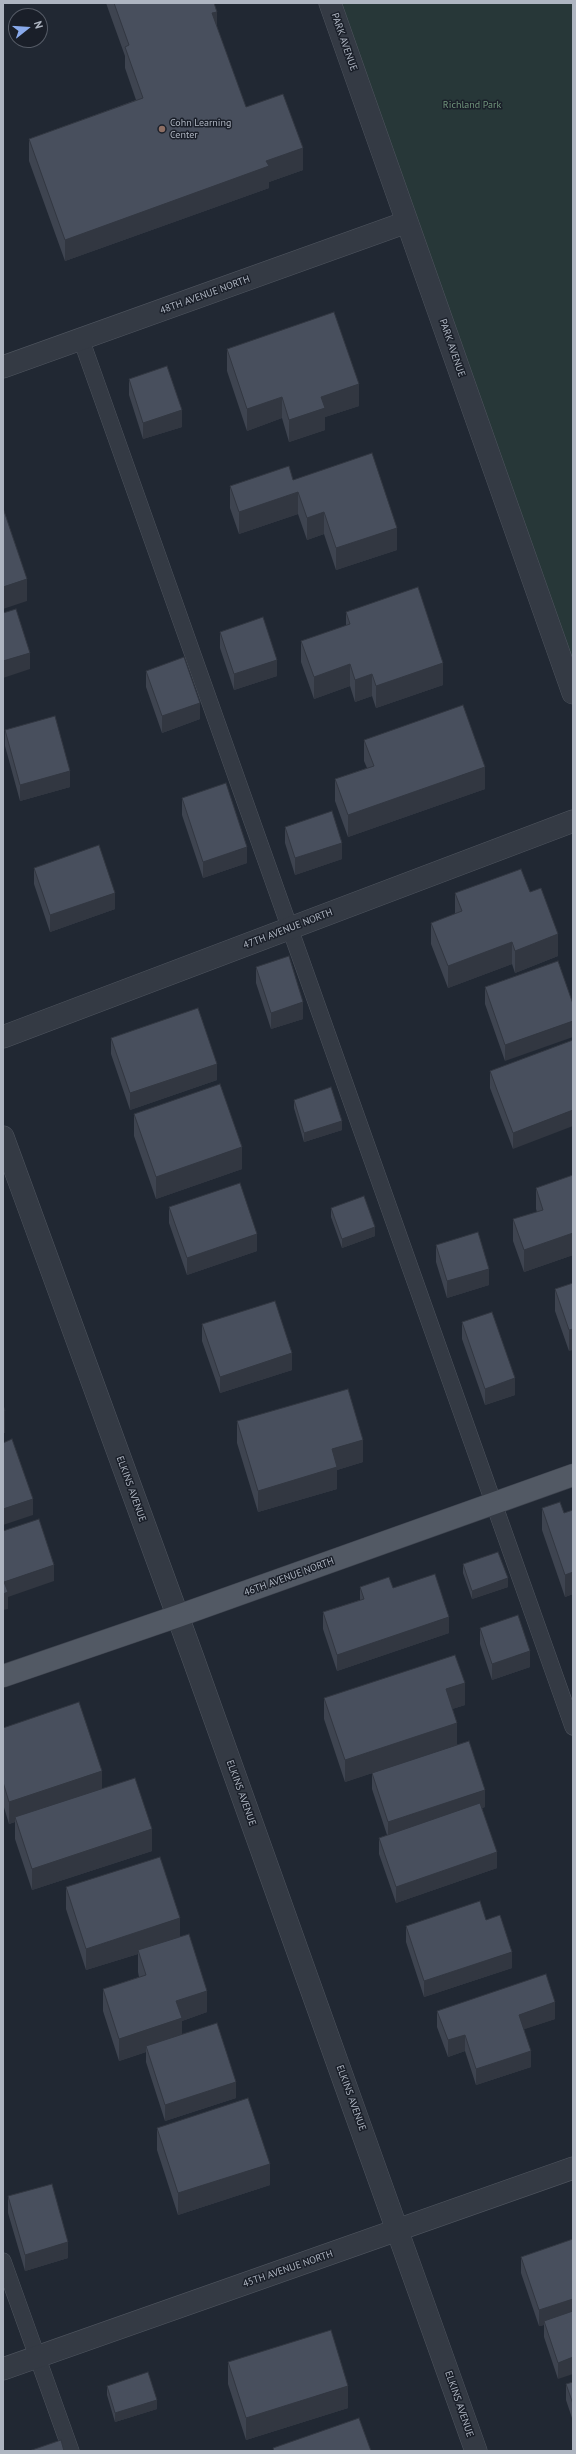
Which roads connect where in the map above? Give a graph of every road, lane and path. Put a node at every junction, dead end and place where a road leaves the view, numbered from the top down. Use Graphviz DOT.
graph roads {
  1 [pos="330,3"];
  2 [pos="407,222"];
  3 [pos="81,339"];
  4 [pos="3,367"];
  5 [pos="573,692"];
  6 [pos="573,821"];
  7 [pos="291,928"];
  8 [pos="3,1037"];
  9 [pos="3,1137"];
  10 [pos="573,1475"];
  11 [pos="493,1504"];
  12 [pos="178,1616"];
  13 [pos="3,1676"];
  14 [pos="573,1726"];
  15 [pos="573,2168"];
  16 [pos="398,2231"];
  17 [pos="3,2261"];
  18 [pos="37,2357"];
  19 [pos="3,2369"];
  20 [pos="71,2451"];
  21 [pos="476,2451"];
  1 -- 2 [label="street, PARK AVENUE"];
  2 -- 3 [label="street, 48TH AVENUE NORTH"];
  2 -- 5 [label="street, PARK AVENUE"];
  3 -- 4 [label="street, 48TH AVENUE NORTH"];
  3 -- 7 [label="lane"];
  6 -- 7 [label="street, 47TH AVENUE NORTH"];
  7 -- 8 [label="street, 47TH AVENUE NORTH"];
  7 -- 11 [label="lane"];
  9 -- 12 [label="street, ELKINS AVENUE"];
  10 -- 11 [label="main road, 46TH AVENUE NORTH"];
  11 -- 12 [label="main road, 46TH AVENUE NORTH"];
  11 -- 14 [label="lane"];
  12 -- 13 [label="main road, 46TH AVENUE NORTH"];
  12 -- 16 [label="street, ELKINS AVENUE"];
  15 -- 16 [label="street, 45TH AVENUE NORTH"];
  16 -- 18 [label="street, 45TH AVENUE NORTH"];
  16 -- 21 [label="street, ELKINS AVENUE"];
  17 -- 18 [label="lane"];
  18 -- 19 [label="street, 45TH AVENUE NORTH"];
  18 -- 20 [label="lane"];
}
